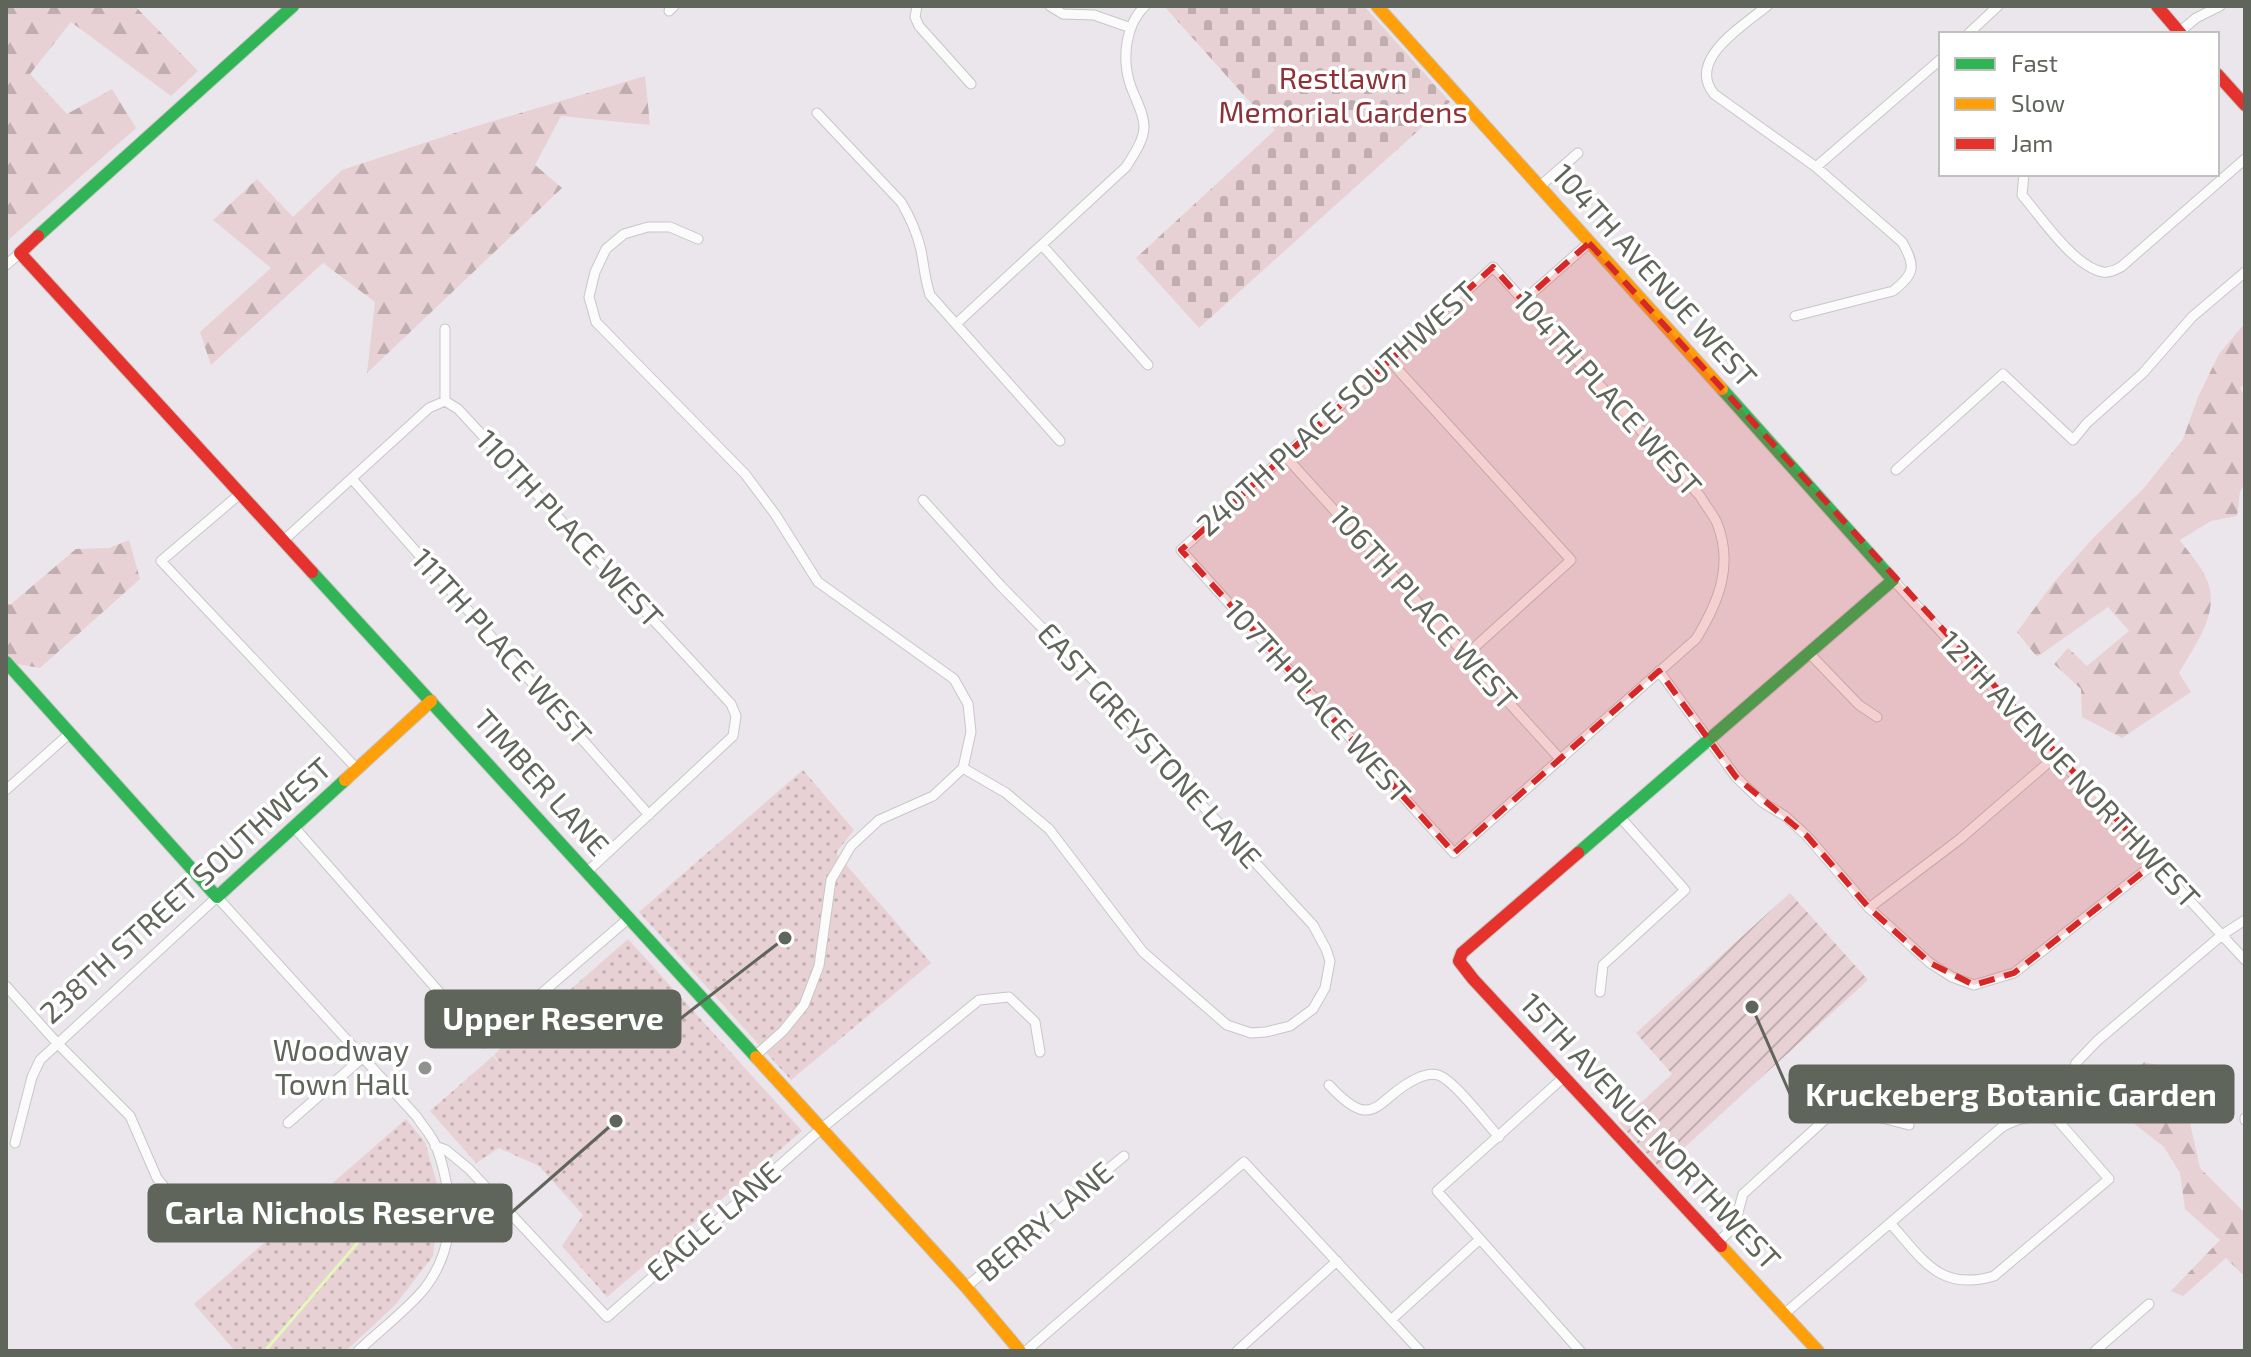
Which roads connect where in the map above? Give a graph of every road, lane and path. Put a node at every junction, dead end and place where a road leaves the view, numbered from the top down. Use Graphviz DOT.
graph roads {
  1 [pos="293,6"];
  2 [pos="917,6"];
  3 [pos="1050,6"];
  4 [pos="1145,6"];
  5 [pos="1377,6"];
  6 [pos="1767,6"];
  7 [pos="1998,6"];
  8 [pos="2157,6"];
  9 [pos="2220,6"];
  10 [pos="1131,28"];
  11 [pos="1970,32"];
  12 [pos="2178,32"];
  13 [pos="2180,32"];
  14 [pos="1939,61"];
  15 [pos="2219,76"];
  16 [pos="971,84"];
  17 [pos="2245,105"];
  18 [pos="817,113"];
  19 [pos="1578,153"];
  20 [pos="2245,159"];
  21 [pos="1816,167"];
  22 [pos="2024,176"];
  23 [pos="1539,187"];
  24 [pos="698,239"];
  25 [pos="1589,243"];
  26 [pos="1042,245"];
  27 [pos="20,253"];
  28 [pos="6,265"];
  29 [pos="1493,267"];
  30 [pos="2245,272"];
  31 [pos="1523,301"];
  32 [pos="1795,316"];
  33 [pos="956,324"];
  34 [pos="445,329"];
  35 [pos="1390,361"];
  36 [pos="1148,365"];
  37 [pos="445,401"];
  38 [pos="1060,441"];
  39 [pos="1285,456"];
  40 [pos="1896,470"];
  41 [pos="352,479"];
  42 [pos="241,493"];
  43 [pos="923,500"];
  44 [pos="284,540"];
  45 [pos="1181,550"];
  46 [pos="1893,580"];
  47 [pos="1809,653"];
  48 [pos="1466,655"];
  49 [pos="6,662"];
  50 [pos="1659,671"];
  51 [pos="431,701"];
  52 [pos="1877,717"];
  53 [pos="69,734"];
  54 [pos="1709,739"];
  55 [pos="2056,756"];
  56 [pos="1561,760"];
  57 [pos="963,768"];
  58 [pos="358,770"];
  59 [pos="6,790"];
  60 [pos="649,815"];
  61 [pos="1620,817"];
  62 [pos="294,827"];
  63 [pos="2156,862"];
  64 [pos="587,872"];
  65 [pos="217,897"];
  66 [pos="1869,908"];
  67 [pos="629,918"];
  68 [pos="2245,920"];
  69 [pos="2222,935"];
  70 [pos="2245,960"];
  71 [pos="6,986"];
  72 [pos="1600,992"];
  73 [pos="57,1043"];
  74 [pos="1040,1052"];
  75 [pos="755,1056"];
  76 [pos="362,1058"];
  77 [pos="1564,1077"];
  78 [pos="1329,1085"];
  79 [pos="2054,1116"];
  80 [pos="288,1123"];
  81 [pos="1909,1125"];
  82 [pos="821,1129"];
  83 [pos="1499,1137"];
  84 [pos="15,1143"];
  85 [pos="435,1146"];
  86 [pos="1124,1156"];
  87 [pos="1891,1224"];
  88 [pos="196,1226"];
  89 [pos="1480,1239"];
  90 [pos="1717,1243"];
  91 [pos="1337,1261"];
  92 [pos="966,1287"];
  93 [pos="2149,1304"];
  94 [pos="1783,1315"];
  95 [pos="1391,1320"];
  96 [pos="358,1351"];
  97 [pos="1020,1351"];
  98 [pos="1026,1351"];
  99 [pos="1237,1351"];
  100 [pos="1420,1351"];
  101 [pos="1580,1351"];
  102 [pos="1818,1351"];
  103 [pos="2095,1351"];
  1 -- 27 [label="street"];
  2 -- 16 [label="street"];
  3 -- 10 [label="street"];
  4 -- 10 [label="street"];
  5 -- 23 [label="street, 104TH AVENUE WEST"];
  6 -- 21 [label="street"];
  7 -- 11 [label="street"];
  8 -- 12 [label="street"];
  9 -- 13 [label="street"];
  10 -- 26 [label="street"];
  14 -- 21 [label="street"];
  15 -- 17 [label="street"];
  18 -- 33 [label="street"];
  19 -- 23 [label="street"];
  20 -- 22 [label="street"];
  21 -- 32 [label="street"];
  23 -- 25 [label="street, 104TH AVENUE WEST"];
  24 -- 57 [label="street"];
  25 -- 31 [label="street"];
  25 -- 46 [label="street, 104TH AVENUE WEST"];
  26 -- 33 [label="street"];
  26 -- 36 [label="street"];
  27 -- 28 [label="street"];
  27 -- 42 [label="street, TIMBER LANE"];
  29 -- 31 [label="street, 104TH PLACE WEST"];
  29 -- 35 [label="street, 240TH PLACE SOUTHWEST"];
  30 -- 40 [label="street"];
  31 -- 50 [label="street, 104TH PLACE WEST"];
  33 -- 38 [label="street"];
  34 -- 37 [label="street"];
  35 -- 39 [label="street, 240TH PLACE SOUTHWEST"];
  35 -- 48 [label="street"];
  37 -- 41 [label="street"];
  37 -- 60 [label="street, 110TH PLACE WEST"];
  39 -- 45 [label="street, 240TH PLACE SOUTHWEST"];
  39 -- 48 [label="street, 106TH PLACE WEST"];
  41 -- 44 [label="street"];
  41 -- 60 [label="street, 111TH PLACE WEST"];
  42 -- 44 [label="street, TIMBER LANE"];
  42 -- 58 [label="street"];
  43 -- 57 [label="street, EAST GREYSTONE LANE"];
  44 -- 51 [label="street, TIMBER LANE"];
  45 -- 56 [label="street, 107TH PLACE WEST"];
  46 -- 47 [label="street"];
  46 -- 55 [label="street, 12TH AVENUE NORTHWEST"];
  47 -- 52 [label="street"];
  47 -- 54 [label="street"];
  48 -- 56 [label="street, 106TH PLACE WEST"];
  49 -- 53 [label="street"];
  50 -- 54 [label="street"];
  50 -- 56 [label="street"];
  51 -- 58 [label="street, 238TH STREET SOUTHWEST"];
  51 -- 64 [label="street, TIMBER LANE"];
  53 -- 59 [label="street"];
  53 -- 65 [label="street"];
  54 -- 61 [label="street"];
  54 -- 66 [label="street"];
  55 -- 63 [label="street, 12TH AVENUE NORTHWEST"];
  55 -- 66 [label="street"];
  57 -- 75 [label="street"];
  58 -- 62 [label="street, 238TH STREET SOUTHWEST"];
  60 -- 64 [label="street"];
  61 -- 72 [label="street"];
  61 -- 77 [label="street, 15TH AVENUE NORTHWEST"];
  62 -- 65 [label="street, 238TH STREET SOUTHWEST"];
  62 -- 67 [label="street"];
  63 -- 66 [label="street"];
  63 -- 69 [label="street, 12TH AVENUE NORTHWEST"];
  64 -- 67 [label="street, TIMBER LANE"];
  65 -- 73 [label="street, 238TH STREET SOUTHWEST"];
  65 -- 76 [label="street"];
  67 -- 75 [label="street, TIMBER LANE"];
  68 -- 69 [label="street"];
  69 -- 70 [label="street, 12TH AVENUE NORTHWEST"];
  69 -- 79 [label="street"];
  71 -- 73 [label="street"];
  73 -- 84 [label="street, 238TH STREET SOUTHWEST"];
  73 -- 88 [label="street"];
  74 -- 82 [label="street, EAGLE LANE"];
  75 -- 82 [label="street, TIMBER LANE"];
  76 -- 80 [label="street"];
  76 -- 85 [label="street"];
  77 -- 83 [label="street"];
  77 -- 90 [label="street, 15TH AVENUE NORTHWEST"];
  78 -- 83 [label="street"];
  79 -- 87 [label="street"];
  79 -- 87 [label="street"];
  81 -- 90 [label="street"];
  82 -- 85 [label="street, EAGLE LANE"];
  82 -- 92 [label="street, TIMBER LANE"];
  83 -- 89 [label="street"];
  85 -- 96 [label="street"];
  86 -- 92 [label="street, BERRY LANE"];
  87 -- 94 [label="street"];
  89 -- 95 [label="street"];
  89 -- 101 [label="street"];
  90 -- 94 [label="street, 15TH AVENUE NORTHWEST"];
  91 -- 95 [label="street"];
  91 -- 98 [label="street"];
  91 -- 99 [label="street"];
  92 -- 97 [label="street, TIMBER LANE"];
  93 -- 103 [label="street"];
  94 -- 102 [label="street, 15TH AVENUE NORTHWEST"];
  95 -- 100 [label="street"];
}
